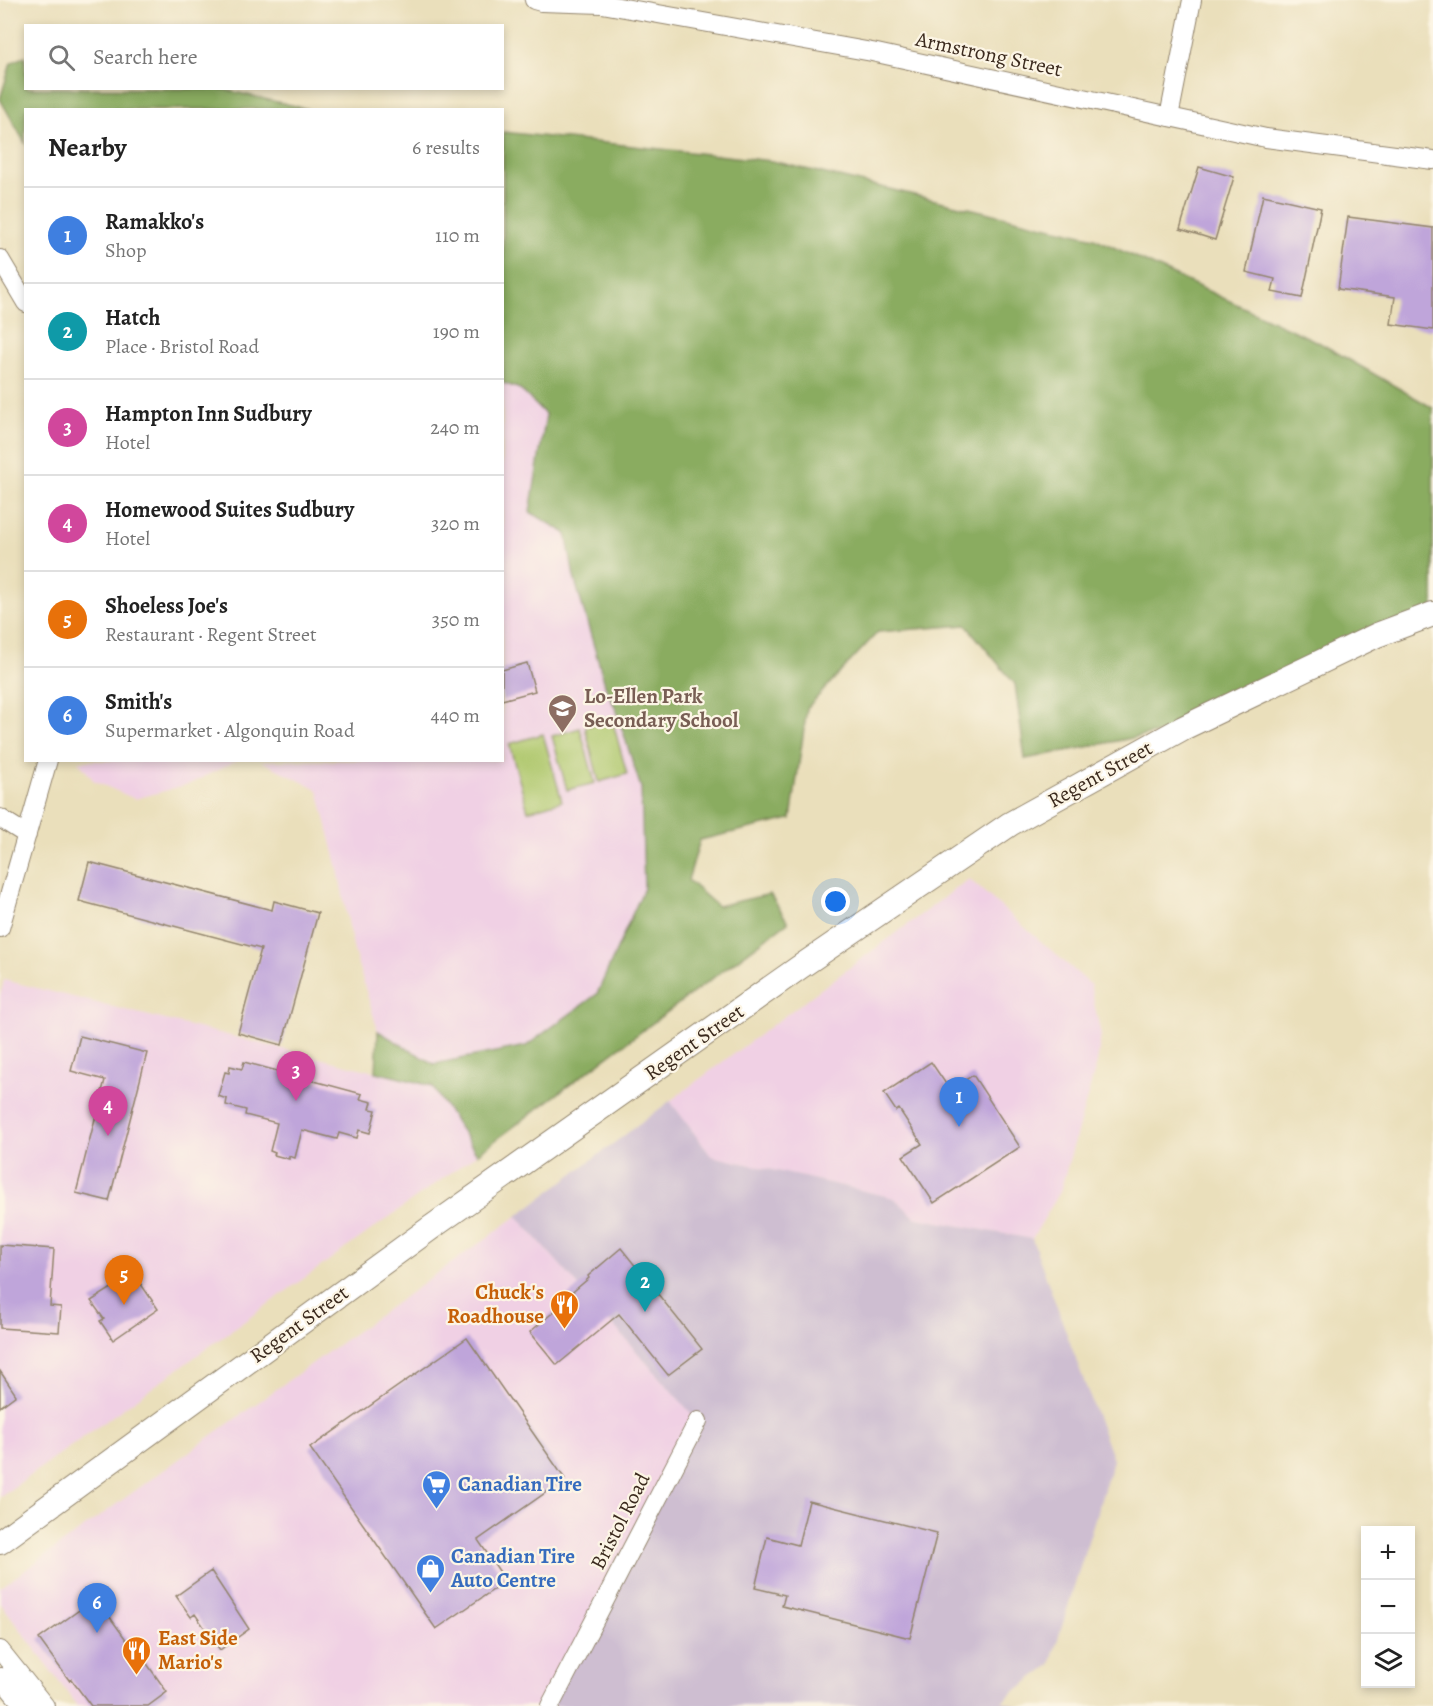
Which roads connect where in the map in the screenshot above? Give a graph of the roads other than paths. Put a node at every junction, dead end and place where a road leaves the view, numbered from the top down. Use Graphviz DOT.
graph roads {
  1 [pos="534,0"];
  2 [pos="1192,0"];
  3 [pos="1169,117"];
  4 [pos="1433,160"];
  5 [pos="0,259"];
  6 [pos="24,300"];
  7 [pos="1433,615"];
  8 [pos="47,762"];
  9 [pos="0,818"];
  10 [pos="27,835"];
  11 [pos="0,928"];
  12 [pos="698,1421"];
  13 [pos="0,1542"];
  14 [pos="0,1650"];
  15 [pos="0,1677"];
  16 [pos="24,1706"];
  17 [pos="45,1706"];
  18 [pos="550,1706"];
  1 -- 3 [label="street, Armstrong Street"];
  2 -- 3 [label="street"];
  3 -- 4 [label="street, Armstrong Street"];
  5 -- 6 [label="street"];
  7 -- 13 [label="main road, Regent Street"];
  8 -- 10 [label="street"];
  9 -- 10 [label="street"];
  10 -- 11 [label="street"];
  12 -- 18 [label="street, Bristol Road"];
  14 -- 17 [label="street"];
  15 -- 16 [label="street"];
}
